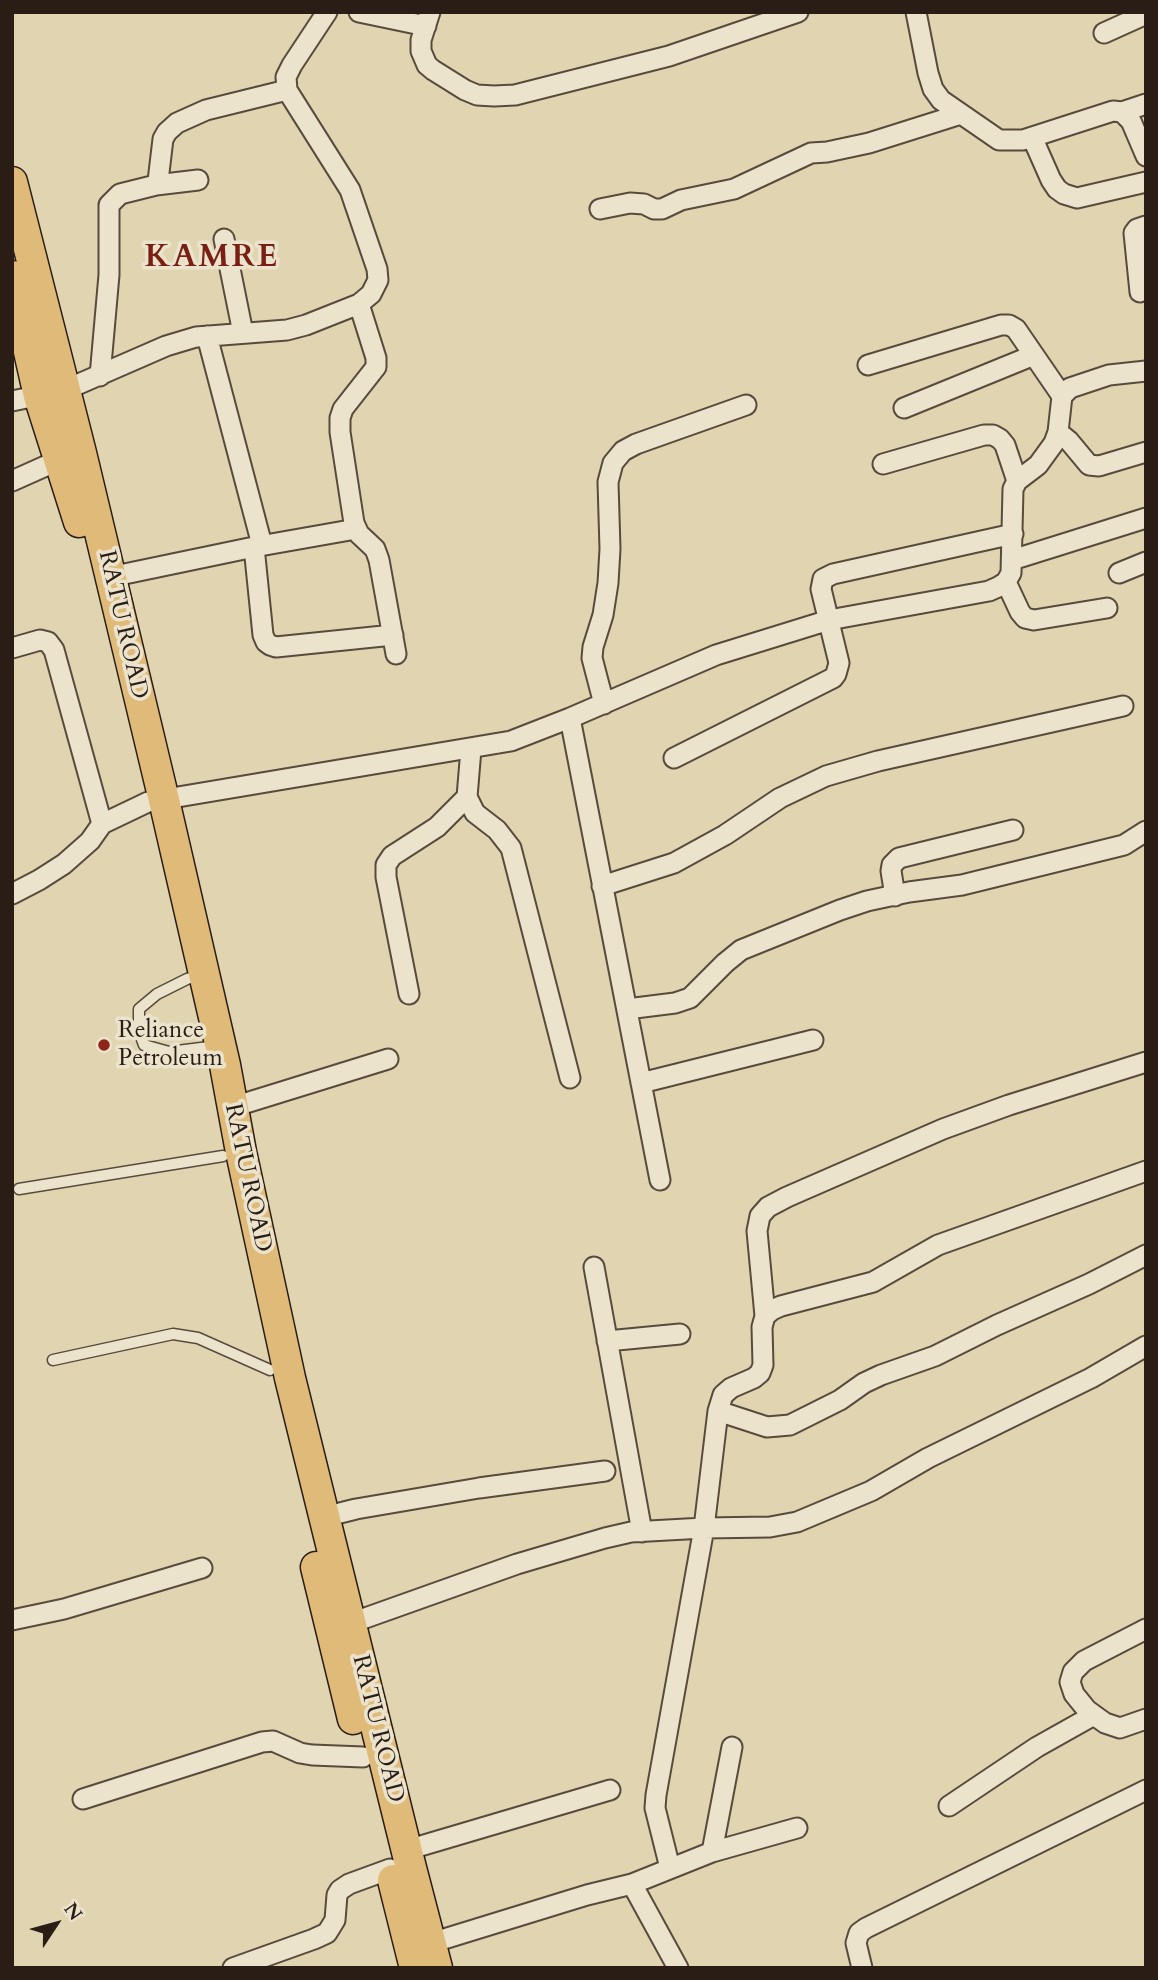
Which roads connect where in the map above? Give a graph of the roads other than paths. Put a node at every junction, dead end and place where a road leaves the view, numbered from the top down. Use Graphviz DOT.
graph roads {
  1 [pos="327,12"];
  2 [pos="359,12"];
  3 [pos="798,12"];
  4 [pos="922,14"];
  5 [pos="1146,14"];
  6 [pos="428,19"];
  7 [pos="1104,33"];
  8 [pos="287,90"];
  9 [pos="1146,104"];
  10 [pos="1122,112"];
  11 [pos="961,114"];
  12 [pos="1032,137"];
  13 [pos="1146,156"];
  14 [pos="198,180"];
  15 [pos="12,182"];
  16 [pos="1146,182"];
  17 [pos="156,185"];
  18 [pos="600,209"];
  19 [pos="1146,226"];
  20 [pos="224,239"];
  21 [pos="12,276"];
  22 [pos="1140,292"];
  23 [pos="359,304"];
  24 [pos="243,333"];
  25 [pos="207,336"];
  26 [pos="1034,355"];
  27 [pos="867,365"];
  28 [pos="1146,370"];
  29 [pos="100,376"];
  30 [pos="39,396"];
  31 [pos="1062,396"];
  32 [pos="746,405"];
  33 [pos="904,408"];
  34 [pos="1058,432"];
  35 [pos="1146,452"];
  36 [pos="60,460"];
  37 [pos="883,464"];
  38 [pos="12,481"];
  39 [pos="1017,481"];
  40 [pos="1146,518"];
  41 [pos="356,529"];
  42 [pos="1013,534"];
  43 [pos="258,546"];
  44 [pos="1012,560"];
  45 [pos="1146,562"];
  46 [pos="1119,573"];
  47 [pos="110,577"];
  48 [pos="1006,582"];
  49 [pos="1107,608"];
  50 [pos="829,620"];
  51 [pos="12,648"];
  52 [pos="604,704"];
  53 [pos="1123,706"];
  54 [pos="570,718"];
  55 [pos="471,749"];
  56 [pos="674,758"];
  57 [pos="467,797"];
  58 [pos="156,801"];
  59 [pos="102,824"];
  60 [pos="1013,830"];
  61 [pos="1146,831"];
  62 [pos="602,886"];
  63 [pos="12,894"];
  64 [pos="895,895"];
  65 [pos="196,977"];
  66 [pos="408,994"];
  67 [pos="626,1009"];
  68 [pos="813,1040"];
  69 [pos="211,1047"];
  70 [pos="388,1059"];
  71 [pos="1146,1062"];
  72 [pos="570,1078"];
  73 [pos="641,1083"];
  74 [pos="233,1107"];
  75 [pos="223,1156"];
  76 [pos="1146,1171"];
  77 [pos="660,1180"];
  78 [pos="19,1189"];
  79 [pos="1146,1255"];
  80 [pos="594,1267"];
  81 [pos="765,1316"];
  82 [pos="680,1334"];
  83 [pos="607,1341"];
  84 [pos="1146,1346"];
  85 [pos="53,1360"];
  86 [pos="270,1370"];
  87 [pos="718,1411"];
  88 [pos="605,1471"];
  89 [pos="324,1517"];
  90 [pos="704,1528"];
  91 [pos="642,1532"];
  92 [pos="202,1568"];
  93 [pos="12,1620"];
  94 [pos="342,1627"];
  95 [pos="1146,1629"];
  96 [pos="1094,1715"];
  97 [pos="1146,1719"];
  98 [pos="732,1747"];
  99 [pos="363,1757"];
  100 [pos="610,1790"];
  101 [pos="1146,1790"];
  102 [pos="83,1799"];
  103 [pos="948,1806"];
  104 [pos="797,1828"];
  105 [pos="712,1852"];
  106 [pos="399,1860"];
  107 [pos="670,1868"];
  108 [pos="632,1884"];
  109 [pos="434,1955"];
  110 [pos="270,1962"];
  111 [pos="233,1968"];
  112 [pos="415,1968"];
  113 [pos="678,1968"];
  114 [pos="862,1968"];
  1 -- 8 [label="street"];
  2 -- 6 [label="street"];
  3 -- 6 [label="street"];
  4 -- 11 [label="street"];
  5 -- 7 [label="street"];
  8 -- 17 [label="street"];
  8 -- 23 [label="street"];
  9 -- 10 [label="street"];
  10 -- 12 [label="street"];
  10 -- 13 [label="street"];
  11 -- 12 [label="street"];
  11 -- 18 [label="street"];
  12 -- 16 [label="street"];
  14 -- 17 [label="street"];
  15 -- 30 [label="main road, RATU ROAD"];
  17 -- 29 [label="street"];
  19 -- 22 [label="street"];
  20 -- 24 [label="street"];
  21 -- 30 [label="main road, RATU ROAD"];
  23 -- 24 [label="street"];
  23 -- 41 [label="street"];
  24 -- 25 [label="street"];
  25 -- 29 [label="street"];
  25 -- 43 [label="street"];
  26 -- 27 [label="street"];
  26 -- 31 [label="street"];
  26 -- 33 [label="street"];
  28 -- 31 [label="street"];
  29 -- 30 [label="street"];
  30 -- 36 [label="main road, RATU ROAD"];
  30 -- 47 [label="main road, RATU ROAD"];
  31 -- 34 [label="street"];
  32 -- 52 [label="street"];
  34 -- 35 [label="street"];
  34 -- 39 [label="street"];
  36 -- 38 [label="street"];
  36 -- 58 [label="main road, RATU ROAD"];
  37 -- 39 [label="street"];
  39 -- 42 [label="street"];
  40 -- 44 [label="street"];
  41 -- 43 [label="street"];
  41 -- 43 [label="street"];
  42 -- 44 [label="street"];
  42 -- 50 [label="street"];
  43 -- 47 [label="street"];
  44 -- 48 [label="street"];
  45 -- 46 [label="street"];
  47 -- 58 [label="main road, RATU ROAD"];
  48 -- 49 [label="street"];
  48 -- 50 [label="street"];
  50 -- 52 [label="street"];
  50 -- 56 [label="street"];
  51 -- 59 [label="street"];
  52 -- 54 [label="street"];
  53 -- 62 [label="street"];
  54 -- 55 [label="street"];
  54 -- 62 [label="street"];
  55 -- 57 [label="street"];
  55 -- 58 [label="street"];
  57 -- 66 [label="street"];
  57 -- 72 [label="street"];
  58 -- 59 [label="street"];
  58 -- 65 [label="main road, RATU ROAD"];
  59 -- 63 [label="street"];
  60 -- 64 [label="street"];
  61 -- 64 [label="street"];
  62 -- 67 [label="street"];
  64 -- 67 [label="street"];
  65 -- 69 [label="main road, RATU ROAD"];
  65 -- 69 [label="lane"];
  67 -- 73 [label="street"];
  68 -- 73 [label="street"];
  69 -- 74 [label="main road, RATU ROAD"];
  69 -- 75 [label="main road, RATU ROAD"];
  70 -- 74 [label="street"];
  71 -- 81 [label="street"];
  73 -- 77 [label="street"];
  74 -- 89 [label="main road, RATU ROAD"];
  75 -- 78 [label="lane"];
  75 -- 86 [label="main road, RATU ROAD"];
  76 -- 81 [label="street"];
  79 -- 87 [label="street"];
  80 -- 83 [label="street"];
  81 -- 87 [label="street"];
  82 -- 83 [label="street"];
  83 -- 91 [label="street"];
  84 -- 90 [label="street"];
  85 -- 86 [label="lane"];
  86 -- 94 [label="main road, RATU ROAD"];
  87 -- 90 [label="street"];
  88 -- 89 [label="street"];
  89 -- 94 [label="main road, RATU ROAD"];
  90 -- 91 [label="street"];
  90 -- 107 [label="street"];
  91 -- 94 [label="street"];
  92 -- 93 [label="street"];
  94 -- 99 [label="main road, RATU ROAD"];
  94 -- 106 [label="main road, RATU ROAD"];
  95 -- 96 [label="street"];
  96 -- 97 [label="street"];
  96 -- 103 [label="street"];
  98 -- 105 [label="street"];
  99 -- 102 [label="street"];
  99 -- 106 [label="main road, RATU ROAD"];
  100 -- 106 [label="street"];
  101 -- 114 [label="street"];
  104 -- 105 [label="street"];
  105 -- 107 [label="street"];
  106 -- 109 [label="main road, RATU ROAD"];
  106 -- 110 [label="street"];
  106 -- 112 [label="main road, RATU ROAD"];
  107 -- 108 [label="street"];
  108 -- 109 [label="street"];
  108 -- 113 [label="street"];
  110 -- 111 [label="street"];
}
